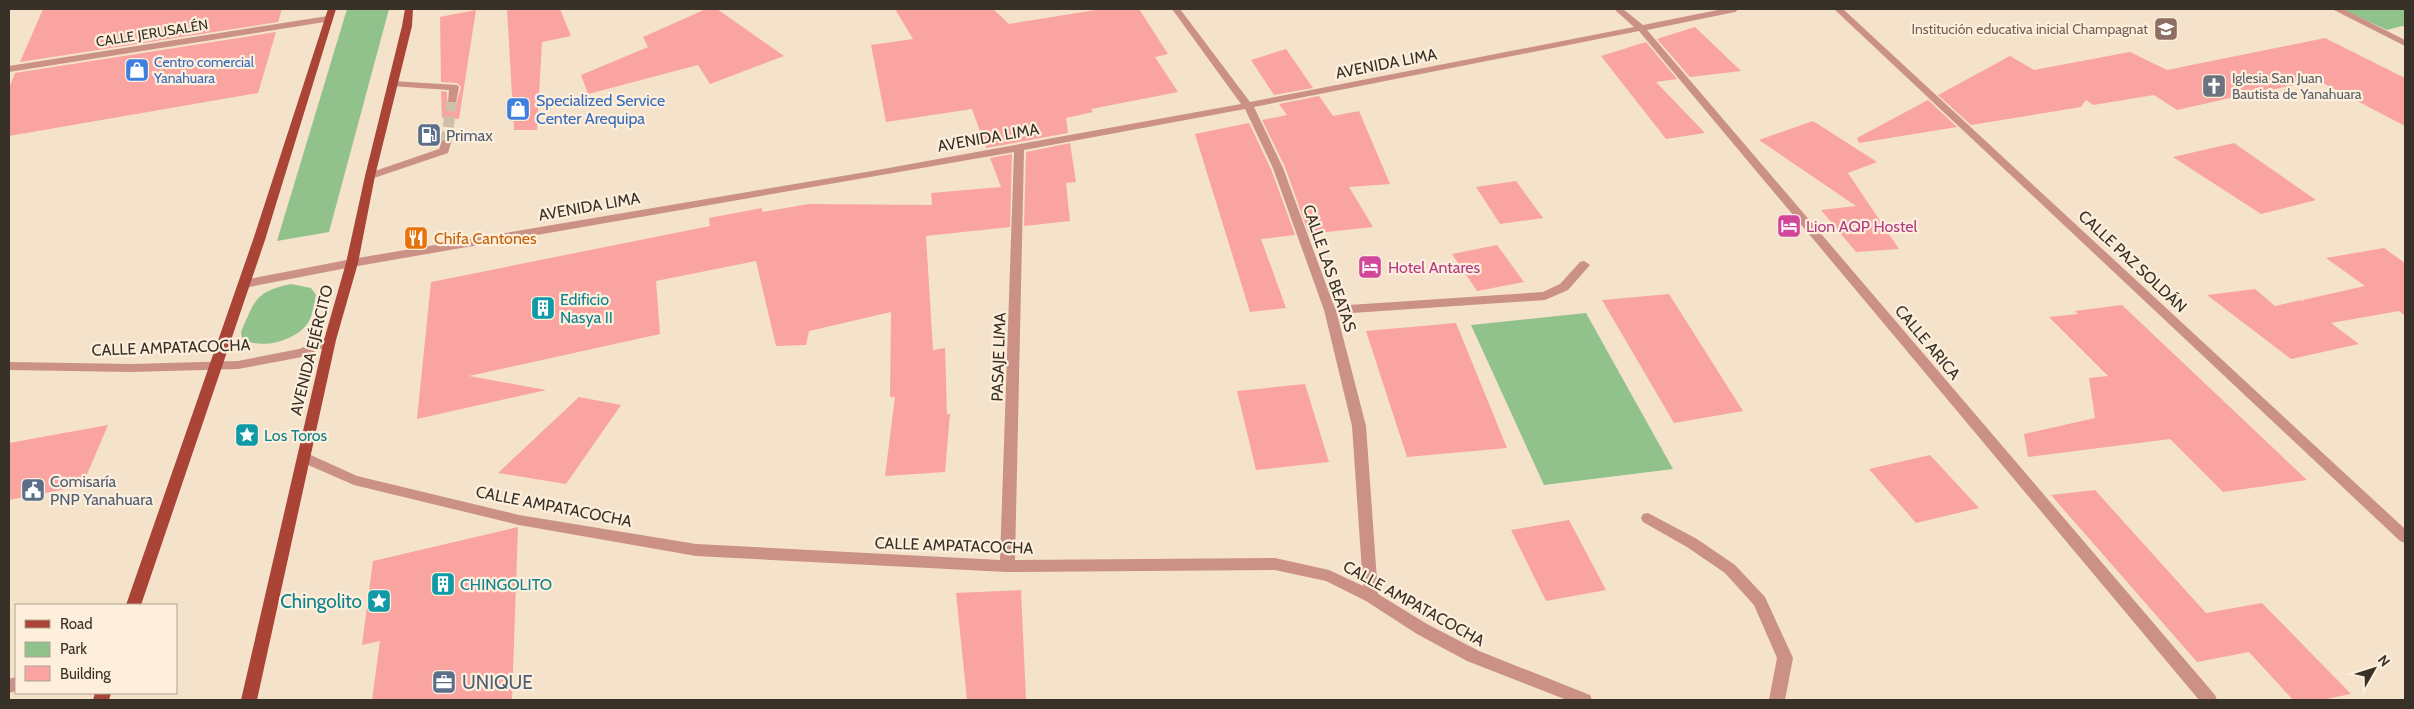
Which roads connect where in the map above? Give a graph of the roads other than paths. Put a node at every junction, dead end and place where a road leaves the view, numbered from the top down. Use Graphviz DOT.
graph roads {
  1 [pos="409,9"];
  2 [pos="1176,9"];
  3 [pos="1618,9"];
  4 [pos="1735,9"];
  5 [pos="1838,9"];
  6 [pos="2336,9"];
  7 [pos="330,14"];
  8 [pos="1641,28"];
  9 [pos="2405,43"];
  10 [pos="9,69"];
  11 [pos="393,84"];
  12 [pos="452,100"];
  13 [pos="1248,106"];
  14 [pos="446,143"];
  15 [pos="1019,149"];
  16 [pos="370,176"];
  17 [pos="352,263"];
  18 [pos="1584,265"];
  19 [pos="244,284"];
  20 [pos="1330,310"];
  21 [pos="330,340"];
  22 [pos="9,366"];
  23 [pos="214,366"];
  24 [pos="304,457"];
  25 [pos="1648,518"];
  26 [pos="2405,537"];
  27 [pos="1007,566"];
  28 [pos="1371,597"];
  29 [pos="133,604"];
  30 [pos="249,700"];
  31 [pos="1584,700"];
  32 [pos="1777,700"];
  33 [pos="2210,700"];
  1 -- 11 [label="main road, AVENIDA EJÉRCITO"];
  2 -- 13 [label="street, CALLE LAS BEATAS"];
  3 -- 8 [label="street, CALLE ARICA"];
  4 -- 8 [label="street, AVENIDA LIMA"];
  5 -- 26 [label="street, CALLE PAZ SOLDÁN"];
  6 -- 9 [label="street"];
  7 -- 10 [label="street, CALLE JERUSALÉN"];
  7 -- 19 [label="main road"];
  8 -- 13 [label="street, AVENIDA LIMA"];
  8 -- 33 [label="street, CALLE ARICA"];
  11 -- 12 [label="street"];
  11 -- 16 [label="main road, AVENIDA EJÉRCITO"];
  13 -- 15 [label="street, AVENIDA LIMA"];
  13 -- 20 [label="street, CALLE LAS BEATAS"];
  14 -- 16 [label="street"];
  15 -- 17 [label="street, AVENIDA LIMA"];
  15 -- 27 [label="street, PASAJE LIMA"];
  16 -- 17 [label="main road, AVENIDA EJÉRCITO"];
  17 -- 19 [label="street, AVENIDA LIMA"];
  17 -- 21 [label="main road, AVENIDA EJÉRCITO"];
  18 -- 20 [label="street"];
  19 -- 23 [label="main road"];
  20 -- 28 [label="street, CALLE LAS BEATAS"];
  21 -- 23 [label="street, CALLE AMPATACOCHA"];
  21 -- 24 [label="main road, AVENIDA EJÉRCITO"];
  22 -- 23 [label="street, CALLE AMPATACOCHA"];
  23 -- 29 [label="main road"];
  24 -- 27 [label="street, CALLE AMPATACOCHA"];
  24 -- 30 [label="main road, AVENIDA EJÉRCITO"];
  25 -- 32 [label="street"];
  27 -- 28 [label="street, CALLE AMPATACOCHA"];
  28 -- 31 [label="street, CALLE AMPATACOCHA"];
}
